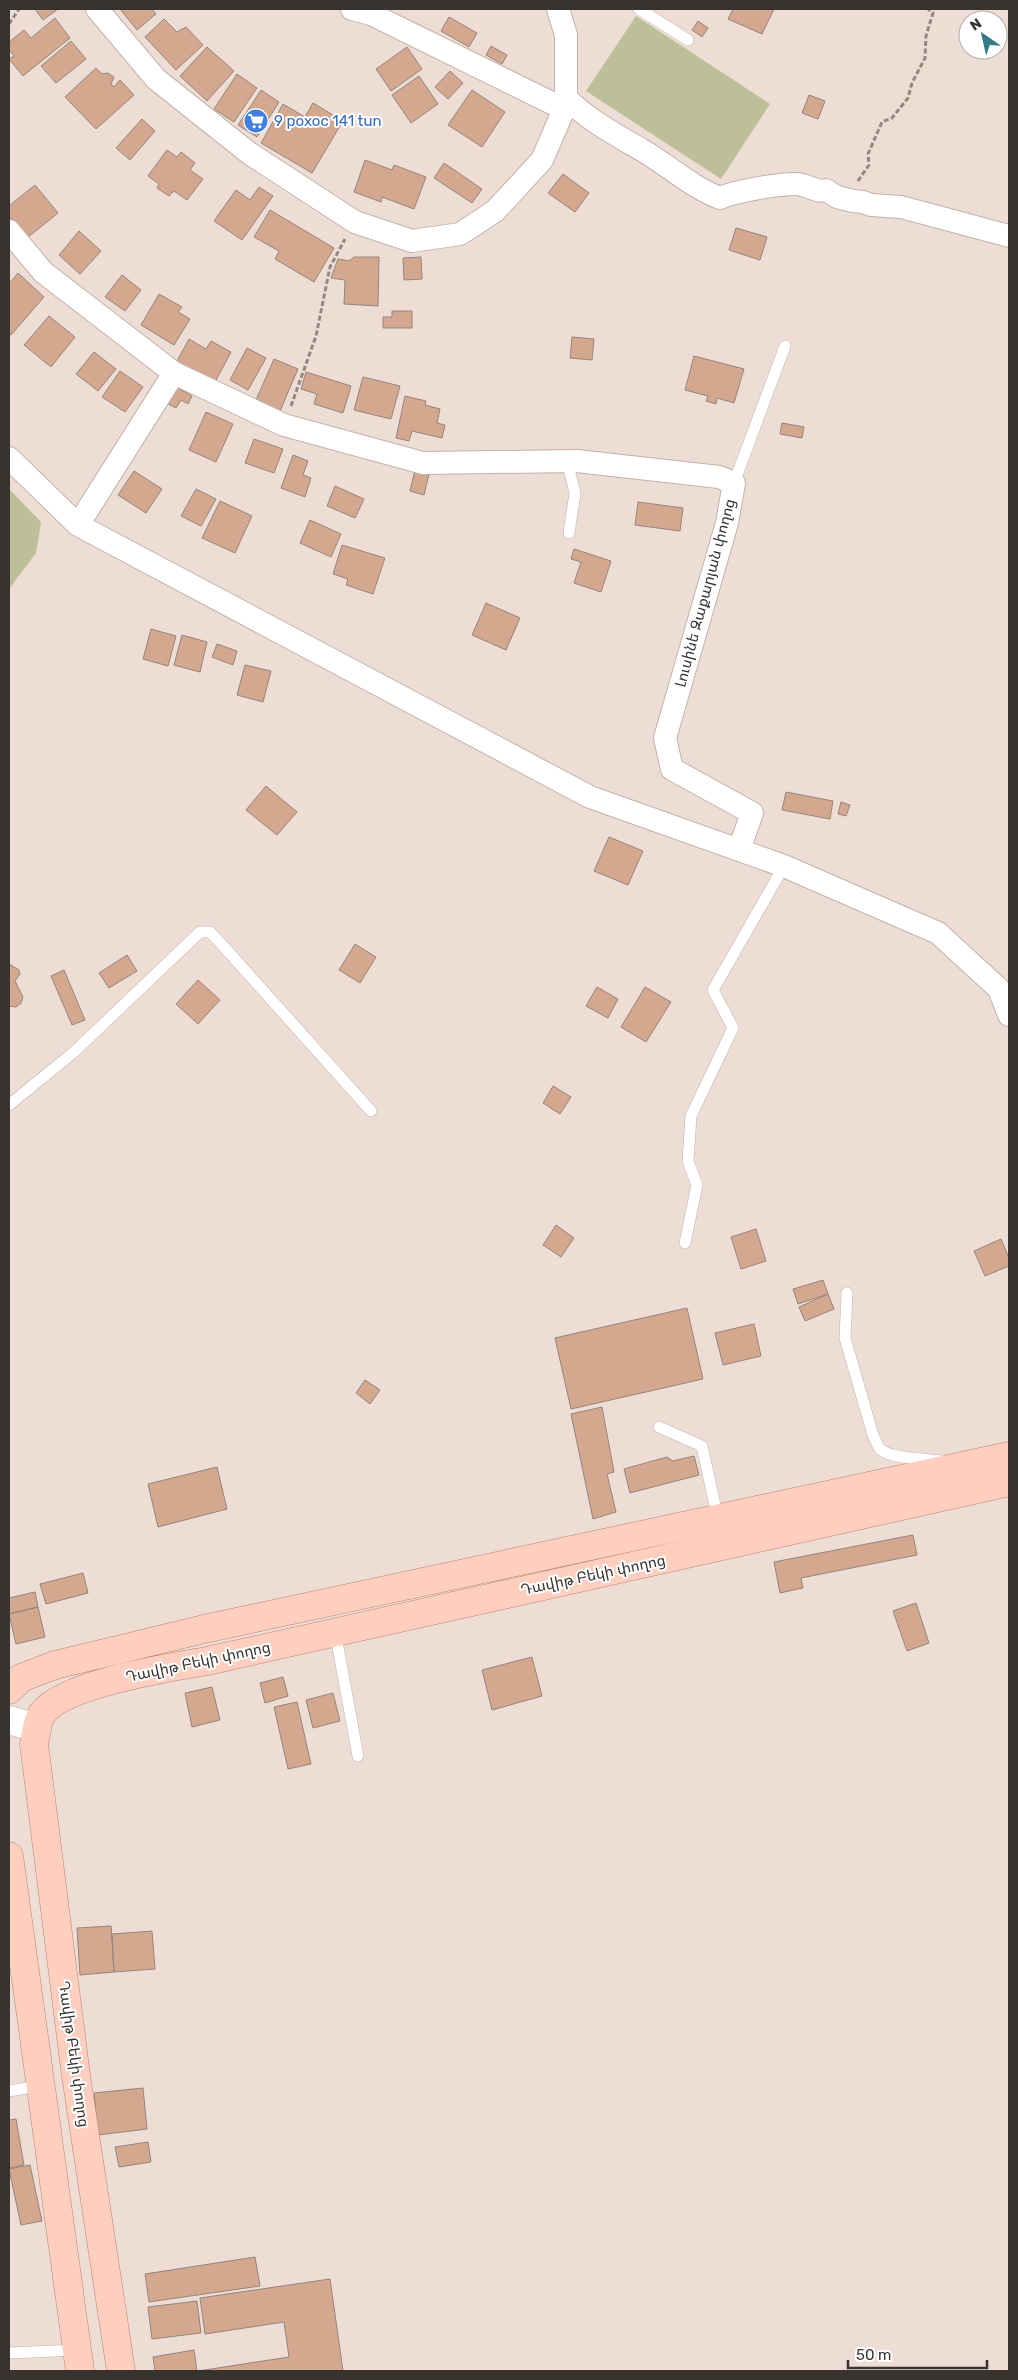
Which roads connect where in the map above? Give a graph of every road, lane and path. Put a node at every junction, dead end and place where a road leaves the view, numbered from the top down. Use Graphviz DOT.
graph roads {
  1 [pos="19,9"];
  2 [pos="97,9"];
  3 [pos="352,9"];
  4 [pos="558,9"];
  5 [pos="639,9"];
  6 [pos="928,9"];
  7 [pos="9,24"];
  8 [pos="688,40"];
  9 [pos="565,103"];
  10 [pos="826,190"];
  11 [pos="355,222"];
  12 [pos="9,231"];
  13 [pos="1009,236"];
  14 [pos="785,346"];
  15 [pos="174,373"];
  16 [pos="284,425"];
  17 [pos="9,458"];
  18 [pos="567,461"];
  19 [pos="734,483"];
  20 [pos="78,525"];
  21 [pos="569,534"];
  22 [pos="739,850"];
  23 [pos="784,866"];
  24 [pos="1009,1015"];
  25 [pos="9,1105"];
  26 [pos="371,1111"];
  27 [pos="685,1243"];
  28 [pos="847,1293"];
  29 [pos="659,1426"];
  30 [pos="1009,1456"];
  31 [pos="974,1465"];
  32 [pos="1009,1482"];
  33 [pos="718,1519"];
  34 [pos="724,1547"];
  35 [pos="335,1632"];
  36 [pos="9,1690"];
  37 [pos="9,1720"];
  38 [pos="38,1728"];
  39 [pos="358,1756"];
  40 [pos="9,1856"];
  41 [pos="39,2086"];
  42 [pos="9,2091"];
  43 [pos="9,2353"];
  44 [pos="79,2360"];
  45 [pos="121,2371"];
  1 -- 7 [label="path"];
  2 -- 11 [label="street"];
  3 -- 9 [label="street"];
  4 -- 9 [label="street"];
  5 -- 8 [label="lane"];
  6 -- 10 [label="path"];
  9 -- 10 [label="street"];
  9 -- 11 [label="street"];
  10 -- 13 [label="street"];
  11 -- 16 [label="path"];
  12 -- 15 [label="street, Լուսինե Զաքարյան փողոց"];
  14 -- 19 [label="lane"];
  15 -- 16 [label="street, Լուսինե Զաքարյան փողոց"];
  15 -- 20 [label="street"];
  16 -- 18 [label="street, Լուսինե Զաքարյան փողոց"];
  17 -- 20 [label="street"];
  18 -- 19 [label="street, Լուսինե Զաքարյան փողոց"];
  18 -- 21 [label="lane"];
  19 -- 22 [label="street, Լուսինե Զաքարյան փողոց"];
  20 -- 22 [label="street"];
  22 -- 23 [label="street"];
  23 -- 24 [label="street"];
  23 -- 27 [label="lane"];
  25 -- 26 [label="lane"];
  28 -- 31 [label="lane"];
  29 -- 33 [label="lane"];
  30 -- 31 [label="main road, Դավիթ Բեկի փողոց"];
  31 -- 33 [label="main road, Դավիթ Բեկի փողոց"];
  32 -- 34 [label="main road, Դավիթ Բեկի փողոց"];
  33 -- 34 [label="main road"];
  33 -- 36 [label="main road, Դավիթ Բեկի փողոց"];
  34 -- 35 [label="main road, Դավիթ Բեկի փողոց"];
  35 -- 38 [label="main road, Դավիթ Բեկի փողոց"];
  35 -- 39 [label="lane"];
  37 -- 38 [label="main road"];
  38 -- 45 [label="main road, Դավիթ Բեկի փողոց"];
  40 -- 41 [label="main road"];
  41 -- 42 [label="lane"];
  41 -- 44 [label="main road"];
  43 -- 44 [label="lane"];
}
